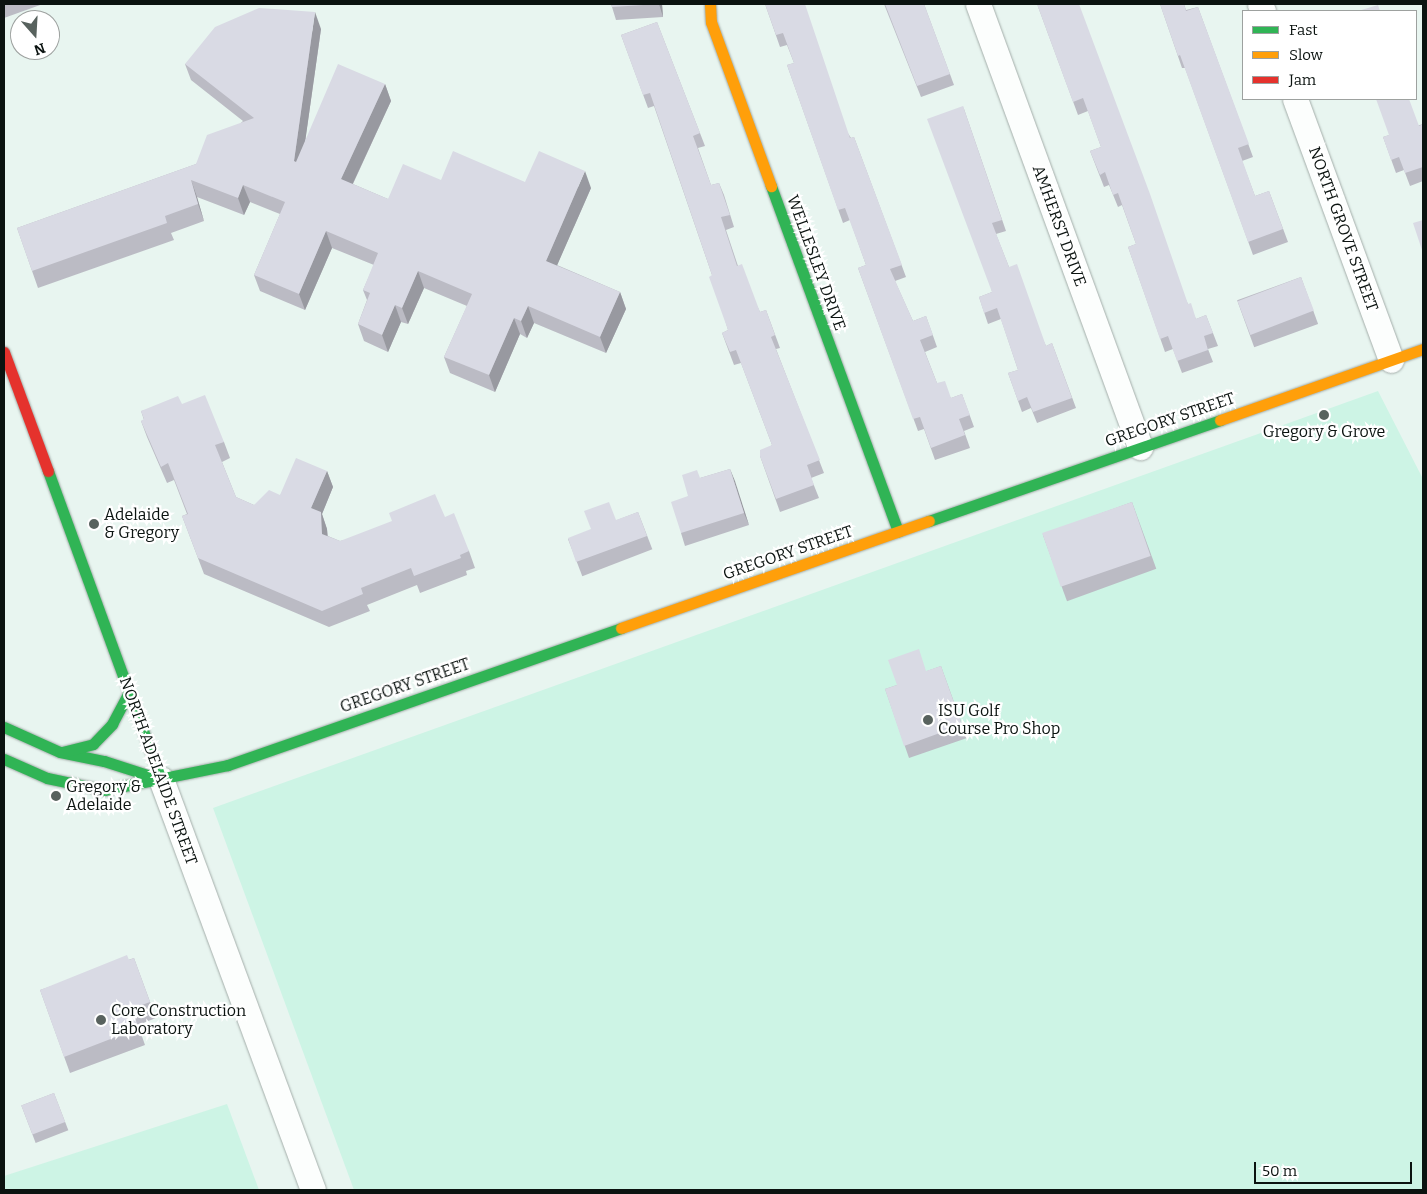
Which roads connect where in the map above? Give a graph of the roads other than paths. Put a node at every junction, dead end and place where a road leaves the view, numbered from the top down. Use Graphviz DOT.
graph roads {
  1 [pos="710,4"];
  2 [pos="978,4"];
  3 [pos="1295,100"];
  4 [pos="1423,349"];
  5 [pos="4,352"];
  6 [pos="1391,360"];
  7 [pos="1140,447"];
  8 [pos="898,532"];
  9 [pos="129,692"];
  10 [pos="4,727"];
  11 [pos="60,752"];
  12 [pos="4,759"];
  13 [pos="161,779"];
  14 [pos="313,1190"];
  1 -- 8 [label="main road, WELLESLEY DRIVE"];
  2 -- 7 [label="street, AMHERST DRIVE"];
  3 -- 6 [label="street, NORTH GROVE STREET"];
  4 -- 6 [label="main road, GREGORY STREET"];
  5 -- 9 [label="main road, NORTH ADELAIDE STREET"];
  6 -- 7 [label="main road, GREGORY STREET"];
  7 -- 8 [label="main road, GREGORY STREET"];
  8 -- 13 [label="main road, GREGORY STREET"];
  9 -- 11 [label="main road"];
  9 -- 13 [label="main road, NORTH ADELAIDE STREET"];
  10 -- 11 [label="main road, GREGORY STREET"];
  11 -- 13 [label="main road, GREGORY STREET"];
  12 -- 13 [label="main road, GREGORY STREET"];
  13 -- 14 [label="street, NORTH ADELAIDE STREET"];
}
